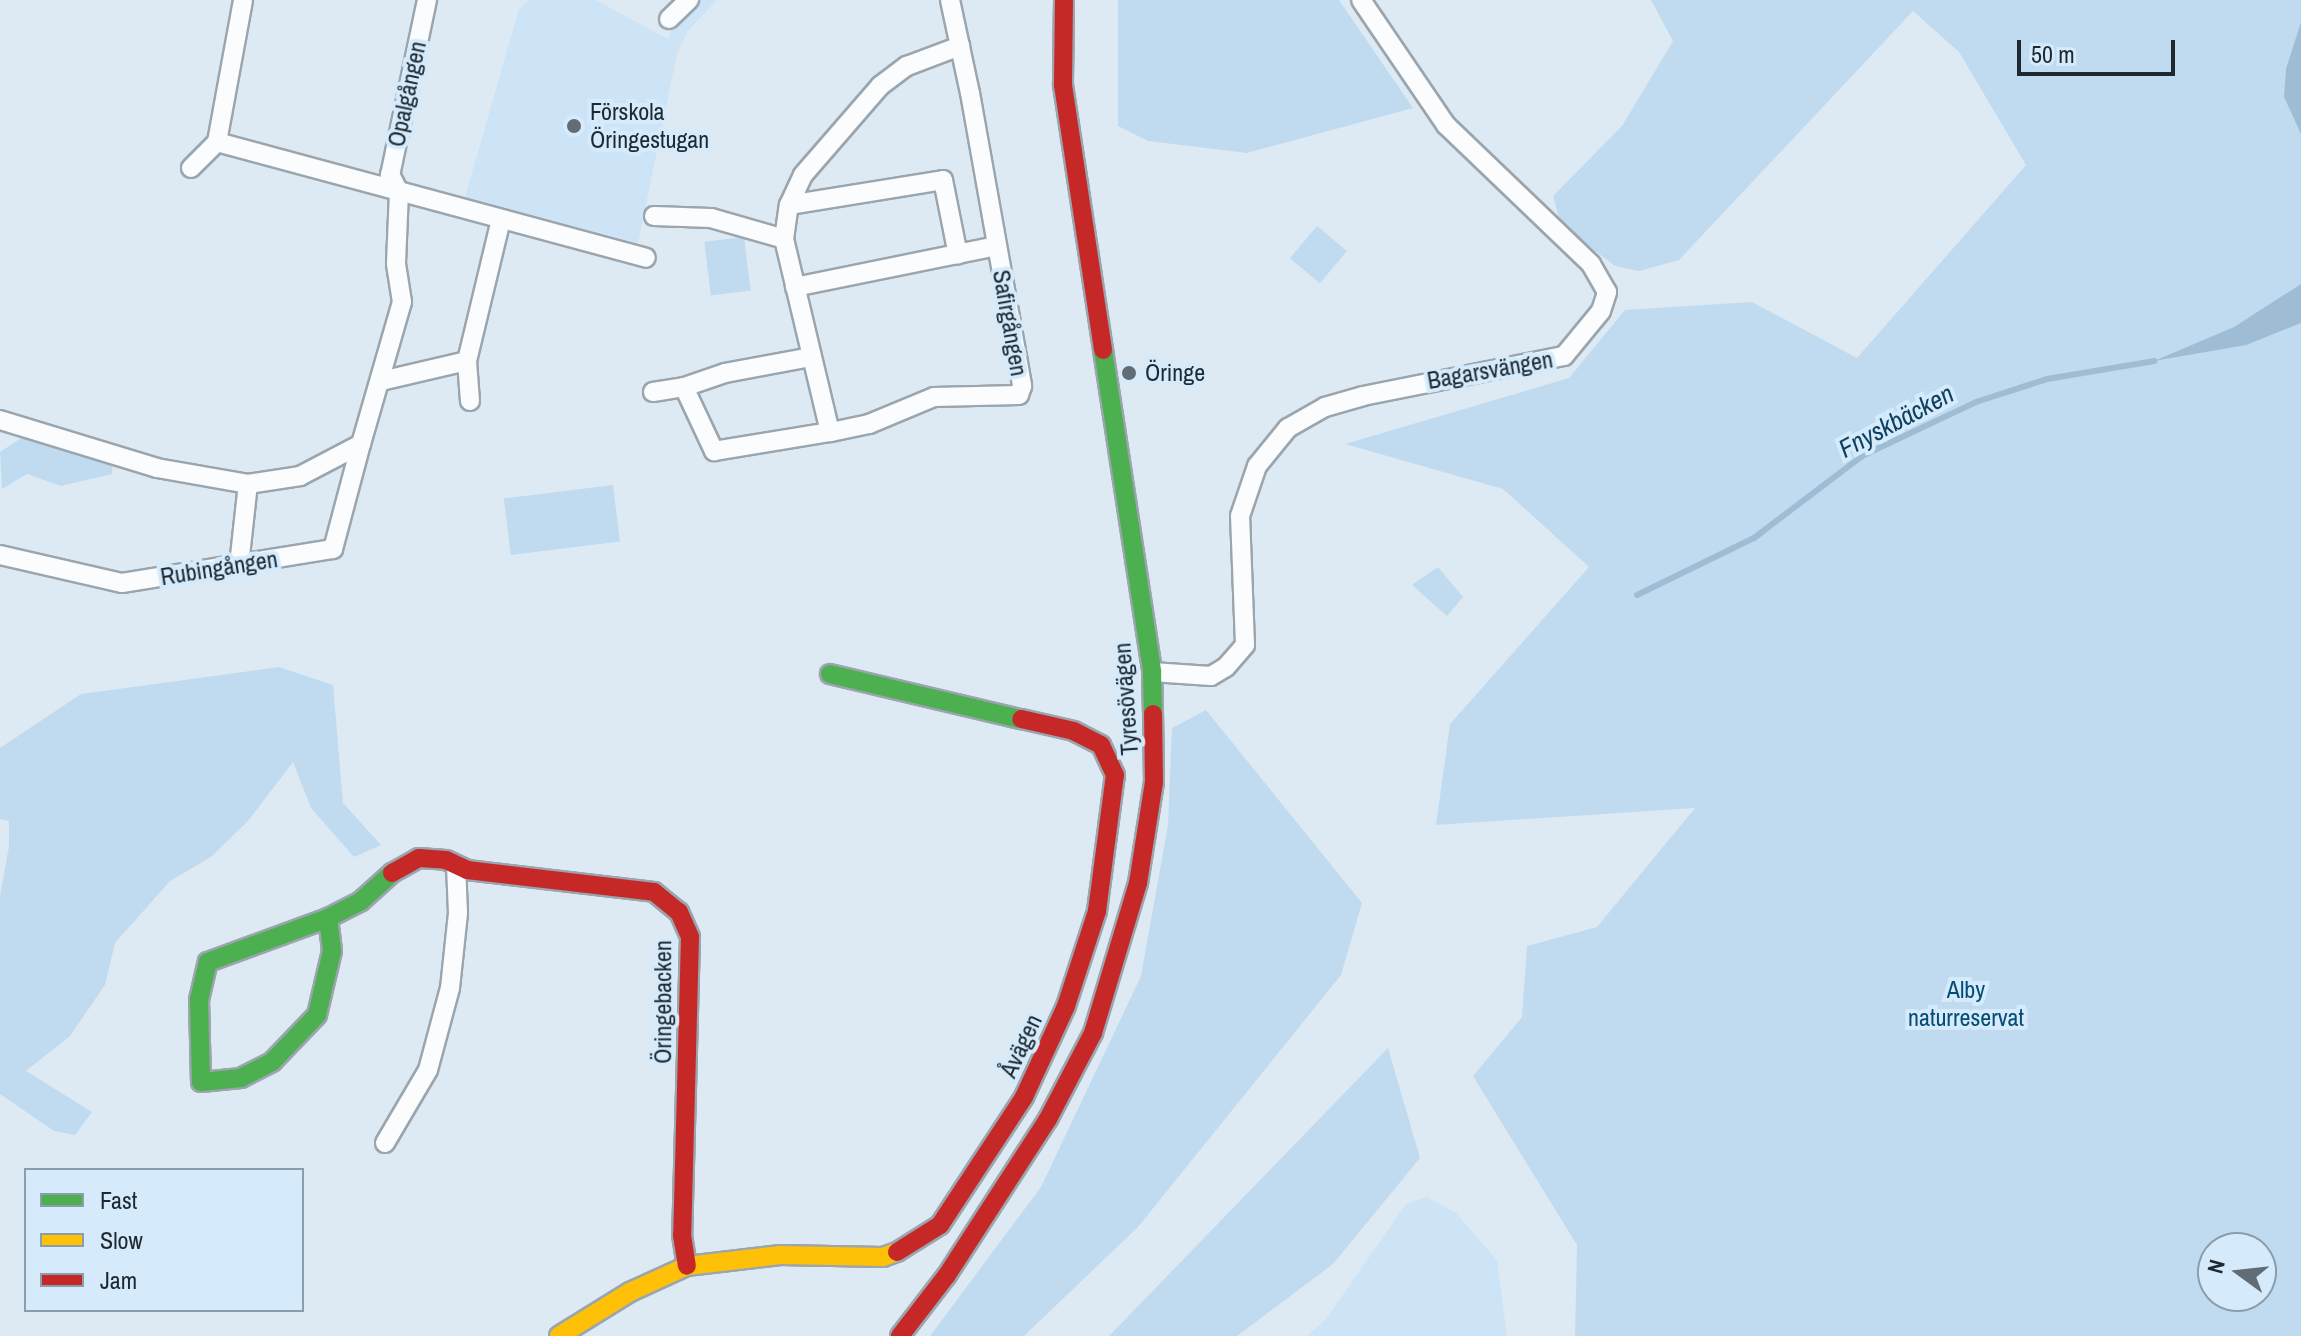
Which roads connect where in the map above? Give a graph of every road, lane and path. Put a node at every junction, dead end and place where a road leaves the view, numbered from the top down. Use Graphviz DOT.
graph roads {
  1 [pos="243,0"];
  2 [pos="427,0"];
  3 [pos="689,0"];
  4 [pos="950,0"];
  5 [pos="1064,0"];
  6 [pos="1361,0"];
  7 [pos="669,19"];
  8 [pos="960,46"];
  9 [pos="217,142"];
  10 [pos="191,168"];
  11 [pos="392,184"];
  12 [pos="789,205"];
  13 [pos="654,216"];
  14 [pos="501,219"];
  15 [pos="784,239"];
  16 [pos="996,246"];
  17 [pos="958,255"];
  18 [pos="646,258"];
  19 [pos="795,287"];
  20 [pos="811,357"];
  21 [pos="467,361"];
  22 [pos="381,381"];
  23 [pos="684,387"];
  24 [pos="653,392"];
  25 [pos="470,401"];
  26 [pos="0,420"];
  27 [pos="830,432"];
  28 [pos="361,444"];
  29 [pos="248,484"];
  30 [pos="0,555"];
  31 [pos="239,565"];
  32 [pos="1152,672"];
  33 [pos="830,674"];
  34 [pos="462,867"];
  35 [pos="328,918"];
  36 [pos="385,1143"];
  37 [pos="687,1266"];
  38 [pos="559,1336"];
  39 [pos="900,1336"];
  1 -- 9 [label="street"];
  2 -- 11 [label="street, Opalgången"];
  3 -- 7 [label="street"];
  4 -- 8 [label="street, Safirgången"];
  5 -- 32 [label="street, Tyresövägen"];
  6 -- 32 [label="street, Bagarsvängen"];
  8 -- 12 [label="street"];
  8 -- 16 [label="street, Safirgången"];
  9 -- 10 [label="street"];
  9 -- 11 [label="street"];
  11 -- 14 [label="street"];
  11 -- 22 [label="street, Rubingången"];
  12 -- 15 [label="street"];
  12 -- 17 [label="street, Safirgången"];
  13 -- 15 [label="street"];
  14 -- 18 [label="street"];
  14 -- 21 [label="street"];
  15 -- 19 [label="street"];
  16 -- 17 [label="street, Safirgången"];
  16 -- 27 [label="street, Safirgången"];
  17 -- 19 [label="street, Safirgången"];
  19 -- 20 [label="street"];
  20 -- 23 [label="street"];
  20 -- 27 [label="street"];
  21 -- 22 [label="street"];
  21 -- 25 [label="street"];
  22 -- 28 [label="street, Rubingången"];
  23 -- 24 [label="street"];
  23 -- 27 [label="street, Safirgången"];
  26 -- 29 [label="street"];
  28 -- 29 [label="street"];
  28 -- 31 [label="street, Rubingången"];
  29 -- 31 [label="street"];
  30 -- 31 [label="street, Rubingången"];
  32 -- 39 [label="street, Tyresövägen"];
  33 -- 37 [label="street, Åvägen"];
  34 -- 35 [label="street, Öringebacken"];
  34 -- 36 [label="street"];
  34 -- 37 [label="street, Öringebacken"];
  35 -- 35 [label="street, Öringebacken"];
  37 -- 38 [label="street, Åvägen"];
}
